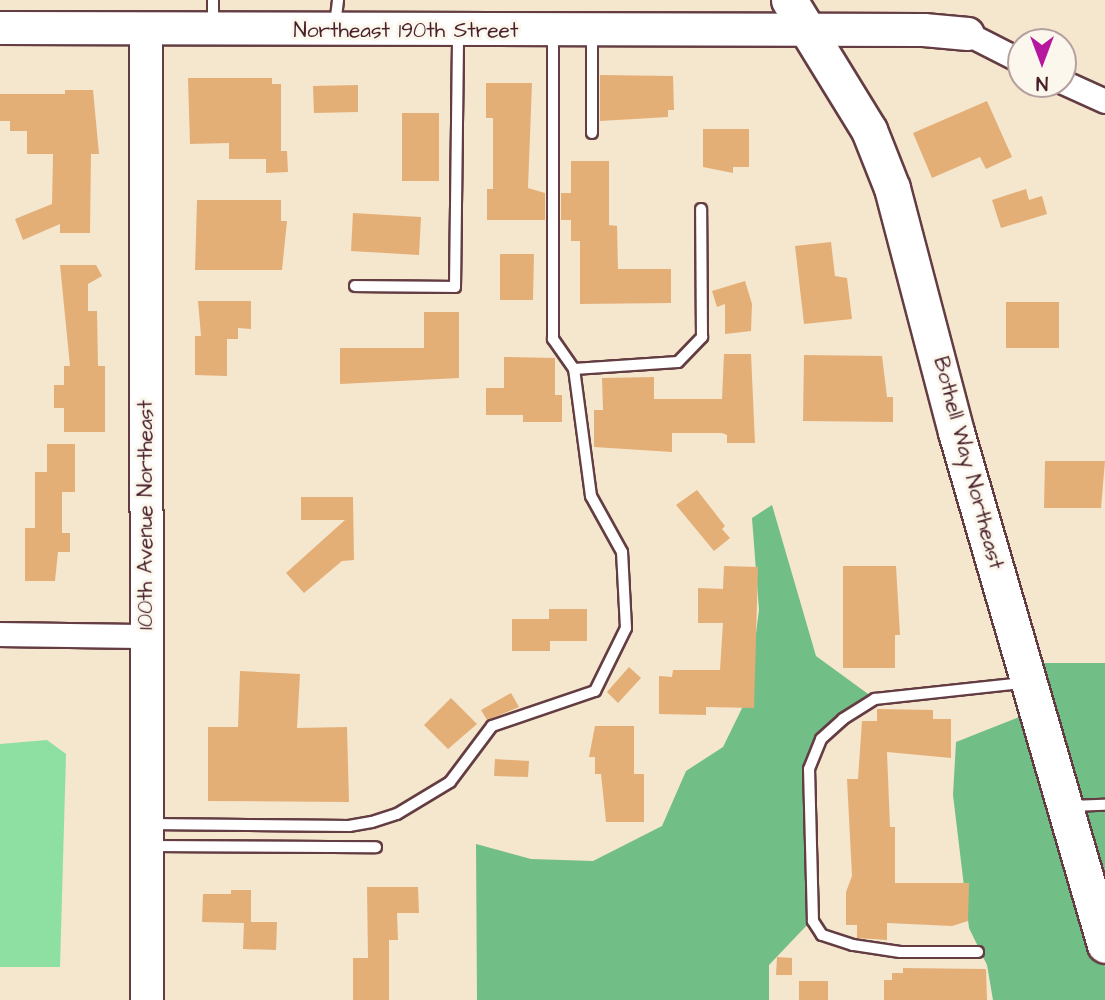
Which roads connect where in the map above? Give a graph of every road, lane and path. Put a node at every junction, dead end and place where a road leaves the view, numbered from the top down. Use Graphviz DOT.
graph roads {
  1 [pos="789,0"];
  2 [pos="213,15"];
  3 [pos="336,15"];
  4 [pos="1,24"];
  5 [pos="146,29"];
  6 [pos="458,31"];
  7 [pos="553,32"];
  8 [pos="593,32"];
  9 [pos="812,33"];
  10 [pos="968,34"];
  11 [pos="1007,54"];
  12 [pos="1077,88"];
  13 [pos="1105,101"];
  14 [pos="592,133"];
  15 [pos="701,209"];
  16 [pos="355,286"];
  17 [pos="574,369"];
  18 [pos="0,634"];
  19 [pos="146,636"];
  20 [pos="1029,683"];
  21 [pos="1105,805"];
  22 [pos="1065,806"];
  23 [pos="147,835"];
  24 [pos="376,847"];
  25 [pos="1105,944"];
  26 [pos="978,952"];
  27 [pos="147,1000"];
  1 -- 9 [label="main road, Bothell Way Northeast"];
  2 -- 3 [label="street, Northeast 190th Street"];
  2 -- 5 [label="street, Northeast 190th Street"];
  3 -- 6 [label="street, Northeast 190th Street"];
  4 -- 5 [label="street, Northeast 190th Street"];
  5 -- 19 [label="street, 100th Avenue Northeast"];
  6 -- 7 [label="street, Northeast 190th Street"];
  6 -- 16 [label="lane"];
  7 -- 8 [label="street, Northeast 190th Street"];
  7 -- 17 [label="lane"];
  8 -- 9 [label="street, Northeast 190th Street"];
  8 -- 14 [label="lane"];
  9 -- 10 [label="street, Northeast 190th Street"];
  9 -- 20 [label="main road, Bothell Way Northeast"];
  10 -- 11 [label="street"];
  12 -- 13 [label="street"];
  15 -- 17 [label="lane"];
  17 -- 23 [label="lane"];
  18 -- 19 [label="street"];
  19 -- 23 [label="street, 100th Avenue Northeast"];
  20 -- 22 [label="main road, Bothell Way Northeast"];
  20 -- 26 [label="lane"];
  21 -- 22 [label="lane"];
  22 -- 25 [label="main road, Bothell Way Northeast"];
  23 -- 24 [label="lane"];
  23 -- 27 [label="street, 100th Avenue Northeast"];
}
